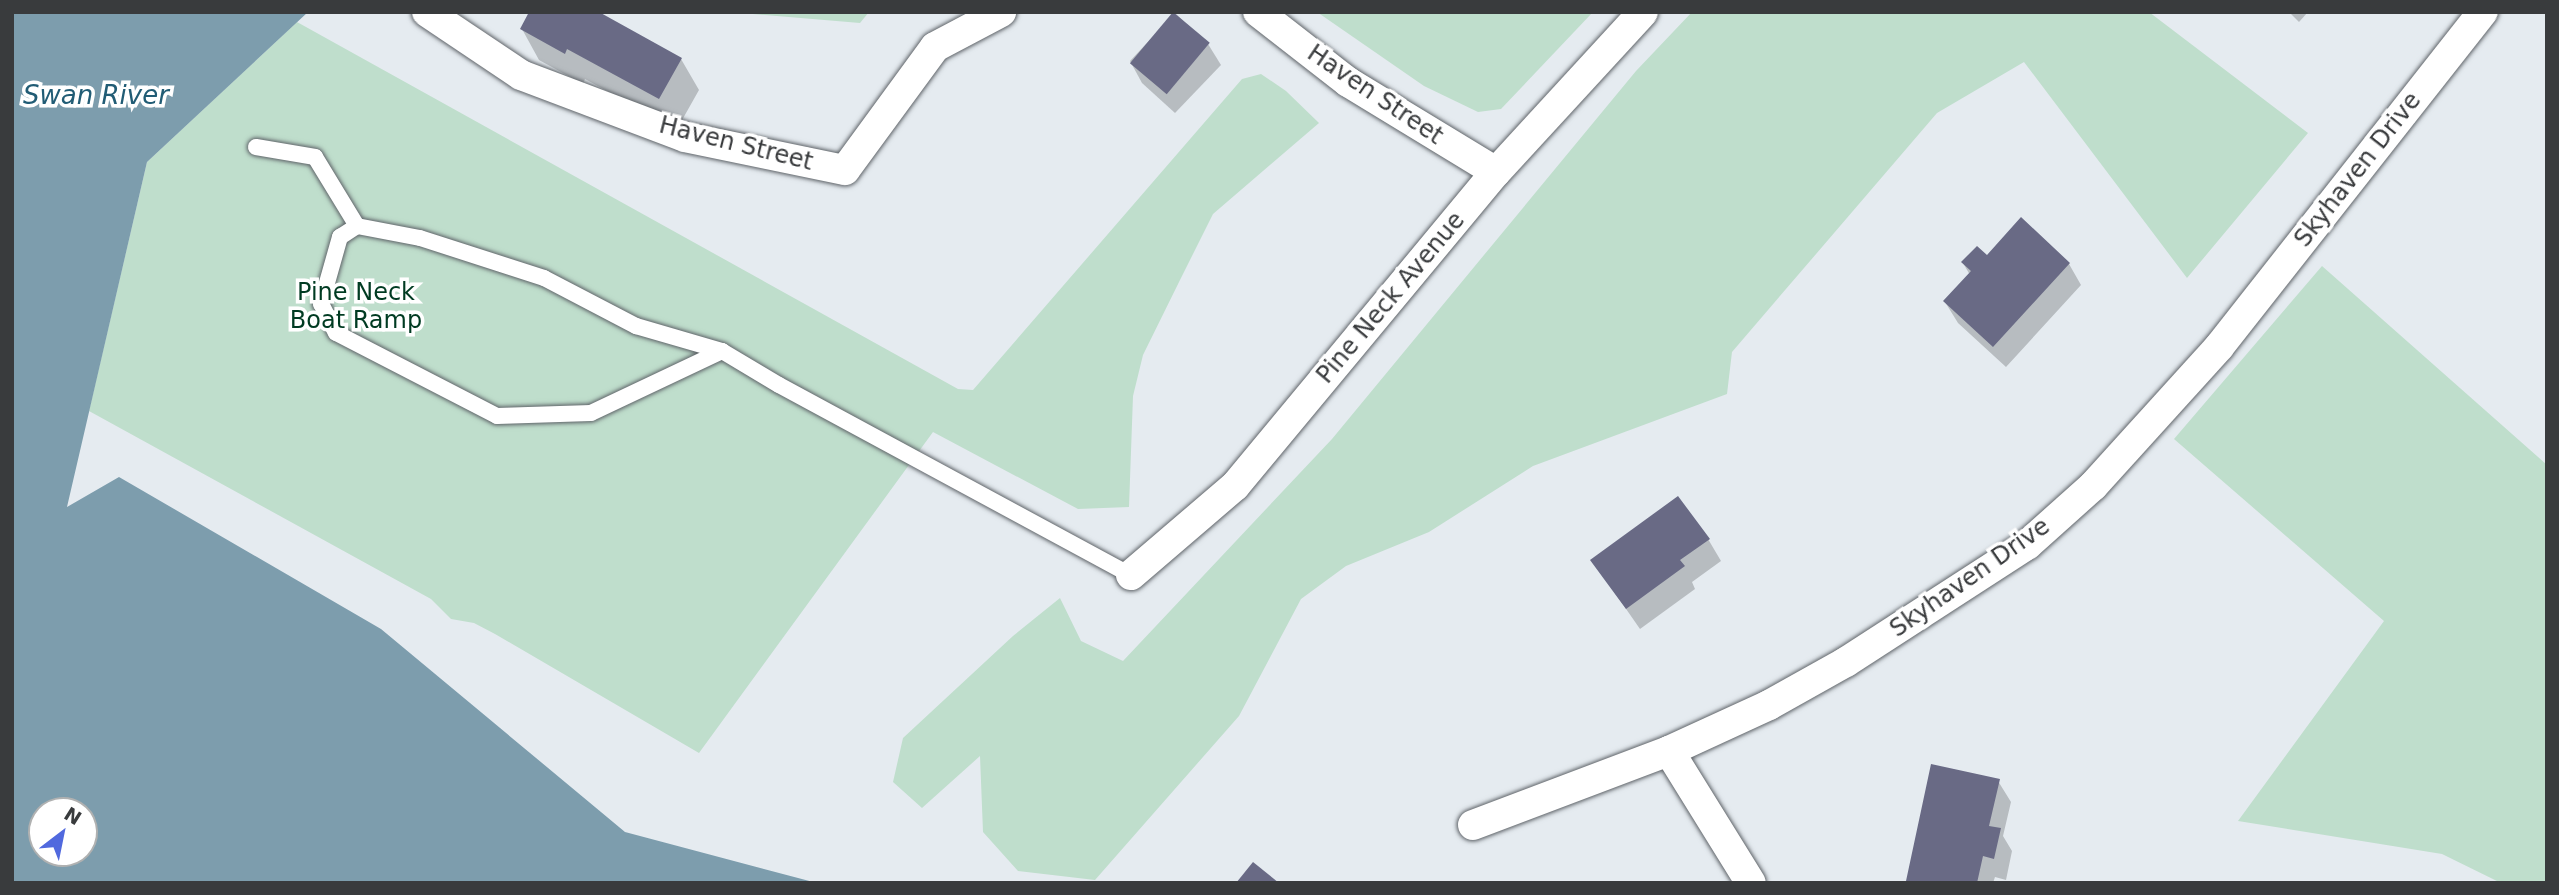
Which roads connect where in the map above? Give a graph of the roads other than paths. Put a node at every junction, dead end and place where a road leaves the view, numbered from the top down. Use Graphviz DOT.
graph roads {
  1 [pos="427,12"];
  2 [pos="1001,12"];
  3 [pos="1258,12"];
  4 [pos="1643,12"];
  5 [pos="2483,12"];
  6 [pos="256,147"];
  7 [pos="1496,173"];
  8 [pos="357,226"];
  9 [pos="722,351"];
  10 [pos="1131,575"];
  11 [pos="1669,751"];
  12 [pos="1473,825"];
  13 [pos="1751,883"];
  1 -- 2 [label="street, Haven Street"];
  3 -- 7 [label="street, Haven Street"];
  4 -- 7 [label="street, Pine Neck Avenue"];
  5 -- 11 [label="street, Skyhaven Drive"];
  6 -- 8 [label="lane"];
  7 -- 10 [label="street, Pine Neck Avenue"];
  8 -- 9 [label="lane"];
  8 -- 9 [label="lane"];
  9 -- 10 [label="lane"];
  11 -- 12 [label="street, Skyhaven Drive"];
  11 -- 13 [label="street"];
}
